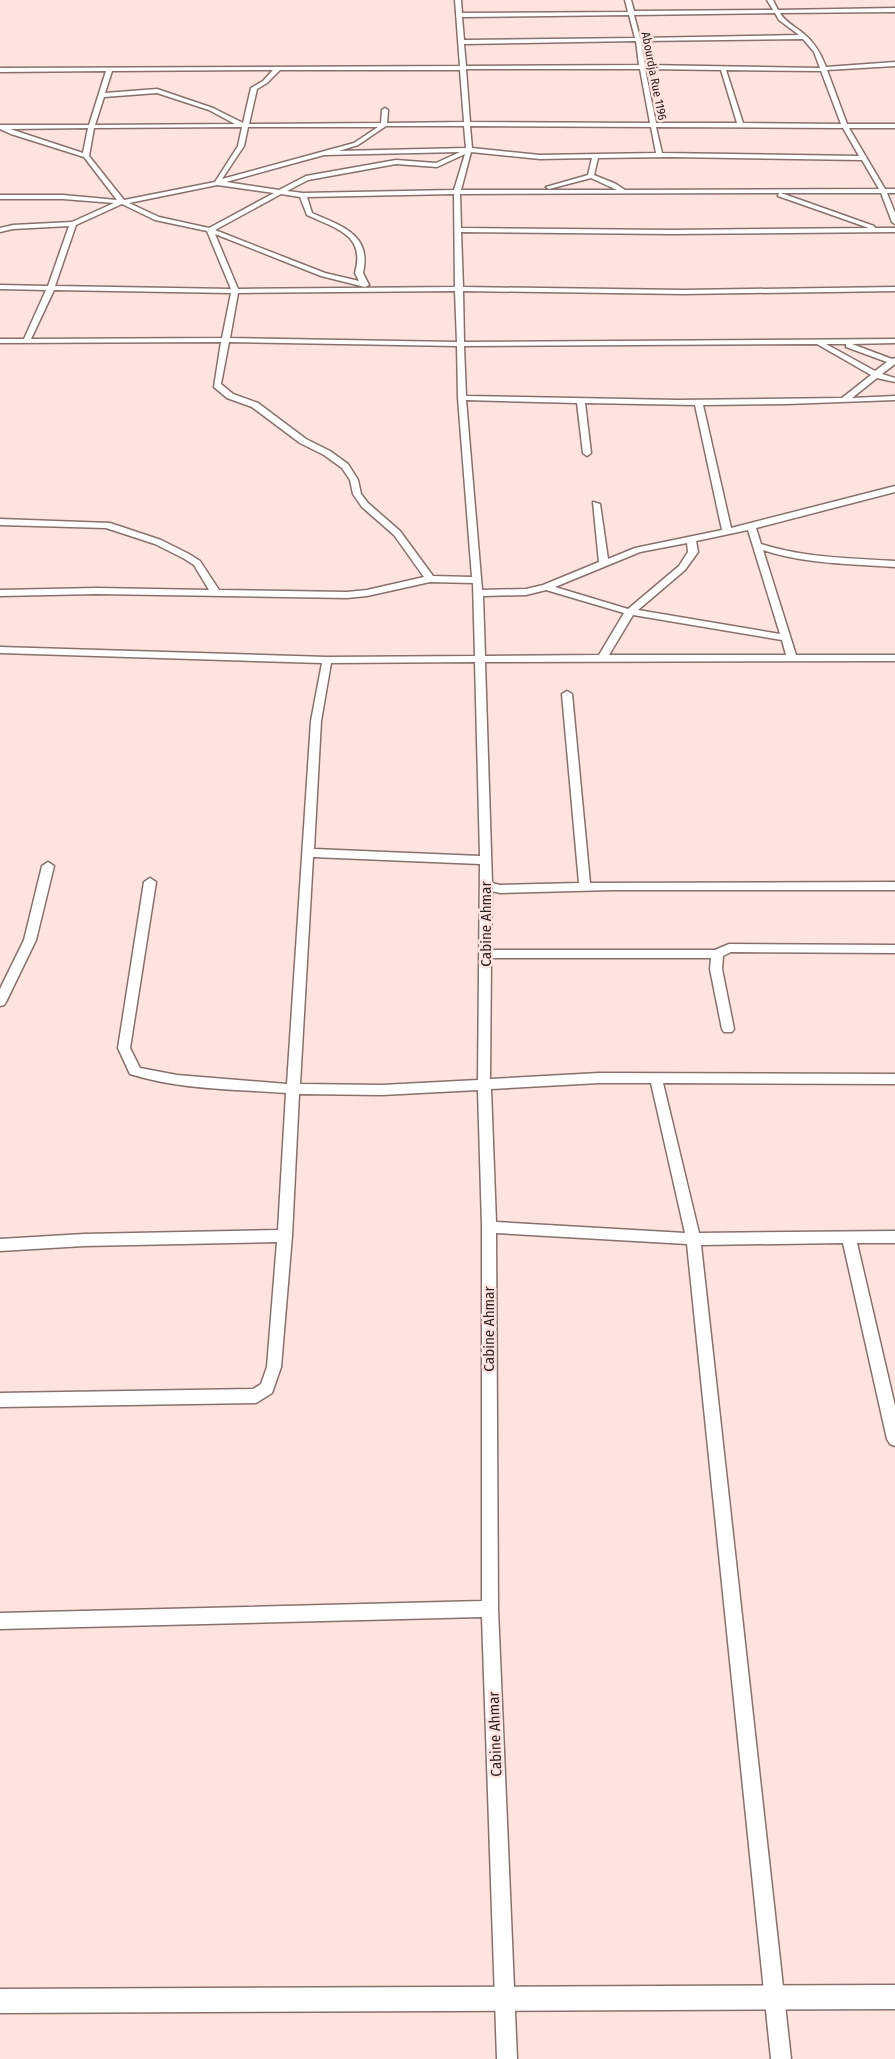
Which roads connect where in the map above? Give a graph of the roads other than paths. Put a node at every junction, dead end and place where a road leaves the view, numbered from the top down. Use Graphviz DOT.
graph roads {
  1 [pos="458,0"];
  2 [pos="628,0"];
  3 [pos="770,0"];
  4 [pos="886,7"];
  5 [pos="895,10"];
  6 [pos="776,12"];
  7 [pos="630,13"];
  8 [pos="460,15"];
  9 [pos="895,18"];
  10 [pos="804,37"];
  11 [pos="638,40"];
  12 [pos="462,42"];
  13 [pos="895,64"];
  14 [pos="642,67"];
  15 [pos="464,68"];
  16 [pos="723,68"];
  17 [pos="278,69"];
  18 [pos="0,70"];
  19 [pos="110,70"];
  20 [pos="824,70"];
  21 [pos="102,95"];
  22 [pos="385,110"];
  23 [pos="468,124"];
  24 [pos="740,124"];
  25 [pos="384,125"];
  26 [pos="653,125"];
  27 [pos="845,126"];
  28 [pos="895,126"];
  29 [pos="1,127"];
  30 [pos="91,127"];
  31 [pos="246,127"];
  32 [pos="469,150"];
  33 [pos="321,153"];
  34 [pos="659,155"];
  35 [pos="86,156"];
  36 [pos="595,157"];
  37 [pos="864,158"];
  38 [pos="592,176"];
  39 [pos="217,183"];
  40 [pos="770,191"];
  41 [pos="882,191"];
  42 [pos="895,191"];
  43 [pos="280,192"];
  44 [pos="457,192"];
  45 [pos="531,192"];
  46 [pos="624,192"];
  47 [pos="302,195"];
  48 [pos="0,196"];
  49 [pos="122,202"];
  50 [pos="895,222"];
  51 [pos="73,224"];
  52 [pos="0,230"];
  53 [pos="210,230"];
  54 [pos="458,230"];
  55 [pos="881,230"];
  56 [pos="895,230"];
  57 [pos="365,284"];
  58 [pos="0,287"];
  59 [pos="385,289"];
  60 [pos="459,289"];
  61 [pos="895,289"];
  62 [pos="50,290"];
  63 [pos="235,291"];
  64 [pos="27,340"];
  65 [pos="225,340"];
  66 [pos="895,340"];
  67 [pos="0,341"];
  68 [pos="818,342"];
  69 [pos="839,342"];
  70 [pos="462,344"];
  71 [pos="894,361"];
  72 [pos="876,374"];
  73 [pos="895,380"];
  74 [pos="462,398"];
  75 [pos="895,398"];
  76 [pos="845,399"];
  77 [pos="581,400"];
  78 [pos="698,401"];
  79 [pos="587,453"];
  80 [pos="895,489"];
  81 [pos="884,492"];
  82 [pos="895,500"];
  83 [pos="596,504"];
  84 [pos="0,522"];
  85 [pos="751,527"];
  86 [pos="726,531"];
  87 [pos="691,538"];
  88 [pos="756,546"];
  89 [pos="604,563"];
  90 [pos="895,564"];
  91 [pos="430,578"];
  92 [pos="477,580"];
  93 [pos="546,587"];
  94 [pos="478,592"];
  95 [pos="0,593"];
  96 [pos="216,593"];
  97 [pos="630,612"];
  98 [pos="785,638"];
  99 [pos="0,650"];
  100 [pos="792,657"];
  101 [pos="602,658"];
  102 [pos="895,658"];
  103 [pos="327,660"];
  104 [pos="479,660"];
  105 [pos="567,694"];
  106 [pos="308,853"];
  107 [pos="485,860"];
  108 [pos="48,866"];
  109 [pos="150,882"];
  110 [pos="486,886"];
  111 [pos="895,886"];
  112 [pos="585,887"];
  113 [pos="895,949"];
  114 [pos="486,954"];
  115 [pos="717,954"];
  116 [pos="0,1002"];
  117 [pos="728,1029"];
  118 [pos="895,1079"];
  119 [pos="656,1080"];
  120 [pos="484,1084"];
  121 [pos="293,1089"];
  122 [pos="489,1228"];
  123 [pos="285,1236"];
  124 [pos="895,1237"];
  125 [pos="849,1238"];
  126 [pos="694,1239"];
  127 [pos="0,1245"];
  128 [pos="0,1400"];
  129 [pos="895,1439"];
  130 [pos="490,1609"];
  131 [pos="0,1621"];
  132 [pos="773,1997"];
  133 [pos="895,1997"];
  134 [pos="506,1998"];
  135 [pos="0,2000"];
  136 [pos="506,2059"];
  137 [pos="781,2059"];
  1 -- 8 [label="street, Cabine Ahmar"];
  2 -- 7 [label="street, Abourdja Rue 1196"];
  3 -- 6 [label="street"];
  4 -- 5 [label="street"];
  4 -- 6 [label="street"];
  4 -- 9 [label="street"];
  6 -- 7 [label="street"];
  6 -- 10 [label="street"];
  7 -- 8 [label="street"];
  7 -- 11 [label="street, Abourdja Rue 1196"];
  8 -- 12 [label="street, Cabine Ahmar"];
  10 -- 11 [label="street"];
  10 -- 20 [label="street"];
  11 -- 12 [label="street"];
  11 -- 14 [label="street, Abourdja Rue 1196"];
  12 -- 15 [label="street, Cabine Ahmar"];
  13 -- 20 [label="street"];
  14 -- 15 [label="street"];
  14 -- 16 [label="street"];
  14 -- 26 [label="street, Abourdja Rue 1196"];
  15 -- 17 [label="street"];
  15 -- 23 [label="street, Cabine Ahmar"];
  16 -- 20 [label="street"];
  16 -- 24 [label="street"];
  17 -- 19 [label="street"];
  17 -- 31 [label="street"];
  18 -- 19 [label="street"];
  19 -- 21 [label="street"];
  20 -- 27 [label="street"];
  21 -- 30 [label="street"];
  21 -- 31 [label="street"];
  22 -- 25 [label="street"];
  23 -- 25 [label="street"];
  23 -- 26 [label="street"];
  23 -- 32 [label="street, Cabine Ahmar"];
  24 -- 26 [label="street"];
  24 -- 27 [label="street"];
  25 -- 31 [label="street"];
  25 -- 33 [label="street"];
  26 -- 34 [label="street, Abourdja Rue 1196"];
  27 -- 28 [label="street"];
  27 -- 37 [label="street"];
  29 -- 30 [label="street"];
  29 -- 35 [label="street"];
  30 -- 31 [label="street"];
  30 -- 35 [label="street"];
  31 -- 39 [label="street"];
  32 -- 33 [label="street"];
  32 -- 36 [label="street"];
  32 -- 43 [label="street"];
  32 -- 44 [label="street, Cabine Ahmar"];
  33 -- 39 [label="street"];
  34 -- 36 [label="street"];
  34 -- 37 [label="street"];
  35 -- 49 [label="street"];
  36 -- 38 [label="street"];
  37 -- 41 [label="street"];
  38 -- 45 [label="street"];
  38 -- 46 [label="street"];
  39 -- 43 [label="street"];
  39 -- 49 [label="street"];
  40 -- 41 [label="street"];
  40 -- 46 [label="street"];
  40 -- 55 [label="street"];
  41 -- 42 [label="street"];
  41 -- 50 [label="street"];
  43 -- 47 [label="street"];
  43 -- 53 [label="street"];
  44 -- 45 [label="street"];
  44 -- 47 [label="street"];
  44 -- 54 [label="street, Cabine Ahmar"];
  45 -- 46 [label="street"];
  47 -- 57 [label="street"];
  48 -- 49 [label="street"];
  49 -- 51 [label="street"];
  49 -- 53 [label="street"];
  51 -- 52 [label="street"];
  51 -- 62 [label="street"];
  53 -- 57 [label="street"];
  53 -- 63 [label="street"];
  54 -- 55 [label="street"];
  54 -- 60 [label="street, Cabine Ahmar"];
  55 -- 56 [label="street"];
  57 -- 59 [label="street"];
  58 -- 62 [label="street"];
  59 -- 60 [label="street"];
  59 -- 63 [label="street"];
  60 -- 61 [label="street"];
  60 -- 70 [label="street, Cabine Ahmar"];
  62 -- 63 [label="street"];
  62 -- 64 [label="street"];
  63 -- 65 [label="street"];
  64 -- 65 [label="street"];
  64 -- 67 [label="street"];
  65 -- 70 [label="street"];
  65 -- 91 [label="street"];
  66 -- 69 [label="street"];
  68 -- 69 [label="street"];
  68 -- 70 [label="street"];
  68 -- 72 [label="street"];
  69 -- 71 [label="street"];
  70 -- 74 [label="street, Cabine Ahmar"];
  71 -- 72 [label="street"];
  72 -- 73 [label="street"];
  72 -- 76 [label="street"];
  74 -- 77 [label="street"];
  74 -- 92 [label="street, Cabine Ahmar"];
  75 -- 76 [label="street"];
  76 -- 78 [label="street"];
  77 -- 78 [label="street"];
  77 -- 79 [label="street"];
  78 -- 86 [label="street"];
  80 -- 81 [label="street"];
  81 -- 82 [label="street"];
  81 -- 85 [label="street"];
  83 -- 89 [label="street"];
  84 -- 96 [label="street"];
  85 -- 86 [label="street"];
  85 -- 88 [label="street"];
  86 -- 87 [label="street"];
  87 -- 89 [label="street"];
  87 -- 97 [label="street"];
  88 -- 90 [label="street"];
  88 -- 98 [label="street"];
  89 -- 93 [label="street"];
  91 -- 92 [label="street"];
  91 -- 96 [label="street"];
  92 -- 94 [label="street, Cabine Ahmar"];
  93 -- 94 [label="street"];
  93 -- 97 [label="street"];
  94 -- 104 [label="street, Cabine Ahmar"];
  95 -- 96 [label="street"];
  97 -- 98 [label="street"];
  97 -- 101 [label="street"];
  98 -- 100 [label="street"];
  99 -- 103 [label="street"];
  100 -- 101 [label="street"];
  100 -- 102 [label="street"];
  101 -- 104 [label="street"];
  103 -- 104 [label="street"];
  103 -- 106 [label="street"];
  104 -- 107 [label="street, Cabine Ahmar"];
  105 -- 112 [label="street"];
  106 -- 107 [label="street"];
  106 -- 121 [label="street"];
  107 -- 110 [label="street, Cabine Ahmar"];
  108 -- 116 [label="street"];
  109 -- 121 [label="street"];
  110 -- 112 [label="street"];
  110 -- 114 [label="street, Cabine Ahmar"];
  111 -- 112 [label="street"];
  113 -- 115 [label="street"];
  114 -- 115 [label="street"];
  114 -- 120 [label="street, Cabine Ahmar"];
  115 -- 117 [label="street"];
  118 -- 119 [label="street"];
  119 -- 120 [label="street"];
  119 -- 126 [label="street"];
  120 -- 121 [label="street"];
  120 -- 122 [label="street, Cabine Ahmar"];
  121 -- 123 [label="street"];
  122 -- 126 [label="street"];
  122 -- 130 [label="street, Cabine Ahmar"];
  123 -- 127 [label="street"];
  123 -- 128 [label="street"];
  124 -- 125 [label="street"];
  125 -- 126 [label="street"];
  125 -- 129 [label="street"];
  126 -- 132 [label="street"];
  130 -- 131 [label="street"];
  130 -- 134 [label="street, Cabine Ahmar"];
  132 -- 133 [label="street"];
  132 -- 134 [label="street"];
  132 -- 137 [label="street"];
  134 -- 135 [label="street"];
  134 -- 136 [label="street, Cabine Ahmar"];
}
